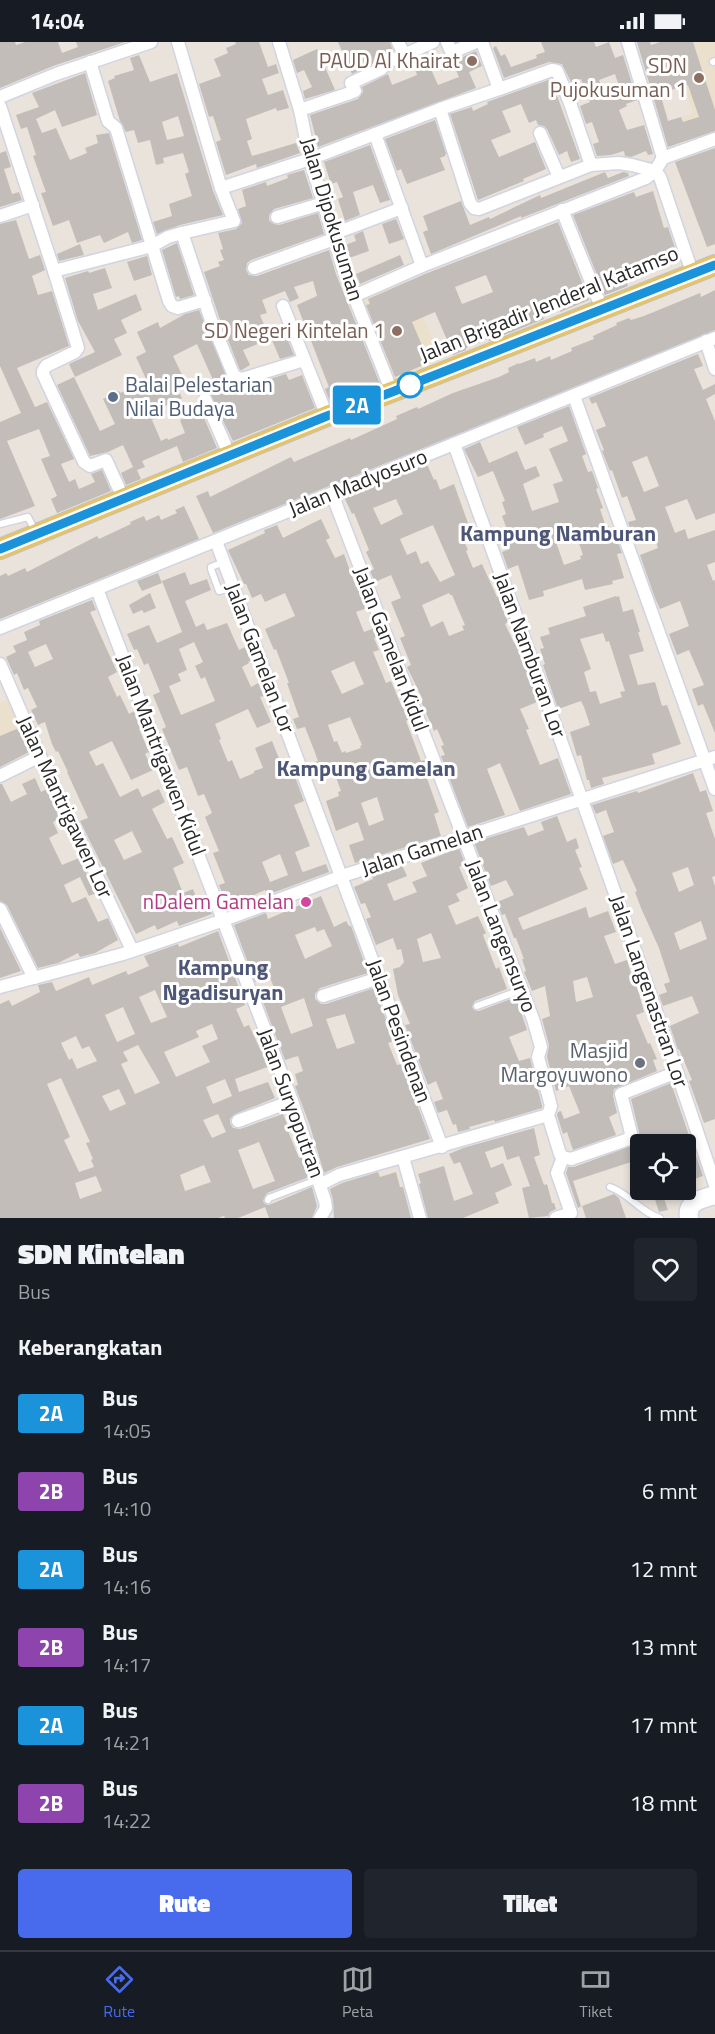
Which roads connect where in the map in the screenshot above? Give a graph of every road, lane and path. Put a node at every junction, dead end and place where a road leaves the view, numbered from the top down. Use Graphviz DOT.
graph roads {
  1 [pos="151,42"];
  2 [pos="178,42"];
  3 [pos="279,42"];
  4 [pos="398,42"];
  5 [pos="433,42"];
  6 [pos="447,42"];
  7 [pos="476,42"];
  8 [pos="482,42"];
  9 [pos="628,42"];
  10 [pos="404,54"];
  11 [pos="90,62"];
  12 [pos="499,89"];
  13 [pos="0,97"];
  14 [pos="0,106"];
  15 [pos="440,109"];
  16 [pos="300,110"];
  17 [pos="540,133"];
  18 [pos="375,134"];
  19 [pos="715,139"];
  20 [pos="663,158"];
  21 [pos="310,159"];
  22 [pos="591,165"];
  23 [pos="655,171"];
  24 [pos="559,177"];
  25 [pos="221,188"];
  26 [pos="324,203"];
  27 [pos="33,205"];
  28 [pos="402,208"];
  29 [pos="562,210"];
  30 [pos="0,216"];
  31 [pos="277,217"];
  32 [pos="182,233"];
  33 [pos="334,237"];
  34 [pos="152,246"];
  35 [pos="715,265"];
  36 [pos="422,267"];
  37 [pos="254,268"];
  38 [pos="54,272"];
  39 [pos="692,272"];
  40 [pos="354,296"];
  41 [pos="205,300"];
  42 [pos="283,306"];
  43 [pos="602,309"];
  44 [pos="710,339"];
  45 [pos="304,360"];
  46 [pos="715,369"];
  47 [pos="392,392"];
  48 [pos="574,396"];
  49 [pos="205,399"];
  50 [pos="327,416"];
  51 [pos="454,444"];
  52 [pos="230,456"];
  53 [pos="332,494"];
  54 [pos="124,500"];
  55 [pos="0,524"];
  56 [pos="36,534"];
  57 [pos="216,541"];
  58 [pos="0,549"];
  59 [pos="97,589"];
  60 [pos="0,628"];
  61 [pos="0,664"];
  62 [pos="40,756"];
  63 [pos="710,759"];
  64 [pos="0,776"];
  65 [pos="715,789"];
  66 [pos="582,798"];
  67 [pos="462,837"];
  68 [pos="342,876"];
  69 [pos="0,909"];
  70 [pos="224,920"];
  71 [pos="132,950"];
  72 [pos="34,978"];
  73 [pos="379,978"];
  74 [pos="0,987"];
  75 [pos="522,989"];
  76 [pos="323,996"];
  77 [pos="477,1006"];
  78 [pos="677,1072"];
  79 [pos="292,1101"];
  80 [pos="548,1115"];
  81 [pos="238,1121"];
  82 [pos="442,1147"];
  83 [pos="403,1157"];
  84 [pos="562,1157"];
  85 [pos="320,1182"];
  86 [pos="715,1185"];
  87 [pos="610,1187"];
  88 [pos="715,1195"];
  89 [pos="268,1200"];
  90 [pos="320,1218"];
  91 [pos="420,1218"];
  92 [pos="556,1218"];
  93 [pos="660,1218"];
  94 [pos="689,1218"];
  1 -- 11 [label="street"];
  2 -- 25 [label="street"];
  3 -- 16 [label="street, Jalan Dipokusuman"];
  4 -- 10 [label="street"];
  5 -- 10 [label="street"];
  6 -- 7 [label="street"];
  8 -- 12 [label="street"];
  9 -- 20 [label="street"];
  10 -- 16 [label="street"];
  11 -- 13 [label="street"];
  11 -- 34 [label="street"];
  12 -- 15 [label="street"];
  12 -- 22 [label="street"];
  14 -- 27 [label="street"];
  15 -- 18 [label="street"];
  15 -- 24 [label="street"];
  16 -- 21 [label="street, Jalan Dipokusuman"];
  17 -- 24 [label="street"];
  18 -- 21 [label="street"];
  18 -- 28 [label="street"];
  19 -- 20 [label="street"];
  20 -- 23 [label="street"];
  21 -- 25 [label="street"];
  21 -- 26 [label="street, Jalan Dipokusuman"];
  22 -- 23 [label="street"];
  22 -- 24 [label="street"];
  23 -- 29 [label="street"];
  23 -- 39 [label="street"];
  25 -- 32 [label="street"];
  26 -- 31 [label="street"];
  26 -- 33 [label="street, Jalan Dipokusuman"];
  27 -- 30 [label="street"];
  27 -- 38 [label="street"];
  28 -- 33 [label="street"];
  28 -- 36 [label="street"];
  29 -- 36 [label="street"];
  29 -- 43 [label="street"];
  32 -- 34 [label="street"];
  32 -- 41 [label="street"];
  33 -- 37 [label="street"];
  33 -- 40 [label="street, Jalan Dipokusuman"];
  34 -- 38 [label="street"];
  34 -- 41 [label="street"];
  35 -- 39 [label="main road, Jalan Brigadir Jenderal Katamso"];
  36 -- 40 [label="street"];
  38 -- 54 [label="street"];
  39 -- 43 [label="main road, Jalan Brigadir Jenderal Katamso"];
  40 -- 47 [label="street, Jalan Dipokusuman"];
  41 -- 45 [label="street"];
  42 -- 45 [label="street"];
  43 -- 47 [label="main road, Jalan Brigadir Jenderal Katamso"];
  44 -- 46 [label="street"];
  44 -- 48 [label="street, Jalan Madyosuro"];
  45 -- 50 [label="street"];
  47 -- 50 [label="main road, Jalan Brigadir Jenderal Katamso"];
  48 -- 51 [label="street, Jalan Madyosuro"];
  48 -- 63 [label="street"];
  49 -- 52 [label="street"];
  50 -- 52 [label="main road, Jalan Brigadir Jenderal Katamso"];
  51 -- 53 [label="street, Jalan Madyosuro"];
  51 -- 66 [label="street, Jalan Namburan Lor"];
  52 -- 54 [label="main road, Jalan Brigadir Jenderal Katamso"];
  53 -- 57 [label="street, Jalan Madyosuro"];
  53 -- 67 [label="street, Jalan Gamelan Kidul"];
  54 -- 56 [label="main road, Jalan Brigadir Jenderal Katamso"];
  55 -- 56 [label="lane"];
  56 -- 58 [label="main road, Jalan Brigadir Jenderal Katamso"];
  57 -- 59 [label="street, Jalan Madyosuro"];
  57 -- 68 [label="street, Jalan Gamelan Lor"];
  59 -- 60 [label="street, Jalan Madyosuro"];
  59 -- 70 [label="street, Jalan Mantrigawen Kidul"];
  61 -- 62 [label="street, Jalan Mantrigawen Lor"];
  62 -- 64 [label="street"];
  62 -- 71 [label="street, Jalan Mantrigawen Lor"];
  63 -- 65 [label="street"];
  63 -- 66 [label="street, Jalan Gamelan"];
  66 -- 67 [label="street, Jalan Gamelan"];
  66 -- 78 [label="street, Jalan Langenastran Lor"];
  67 -- 68 [label="street, Jalan Gamelan"];
  67 -- 75 [label="street, Jalan Langensuryo"];
  68 -- 70 [label="street, Jalan Gamelan"];
  68 -- 73 [label="street, Jalan Pesindenan"];
  69 -- 72 [label="street"];
  70 -- 71 [label="street, Jalan Gamelan"];
  70 -- 79 [label="street, Jalan Suryoputran"];
  71 -- 72 [label="street, Jalan Gamelan"];
  72 -- 74 [label="street, Jalan Gamelan"];
  73 -- 76 [label="street"];
  73 -- 82 [label="street, Jalan Pesindenan"];
  75 -- 77 [label="lane"];
  75 -- 80 [label="street, Jalan Langensuryo"];
  78 -- 84 [label="street"];
  78 -- 86 [label="street, Jalan Langenastran Lor"];
  79 -- 81 [label="street"];
  79 -- 85 [label="street, Jalan Suryoputran"];
  80 -- 82 [label="street"];
  80 -- 84 [label="street, Jalan Langensuryo"];
  82 -- 83 [label="street"];
  83 -- 85 [label="street"];
  83 -- 91 [label="street"];
  84 -- 92 [label="street"];
  85 -- 89 [label="lane"];
  85 -- 90 [label="street, Jalan Suryoputran"];
  87 -- 93 [label="lane"];
  88 -- 94 [label="street"];
}
